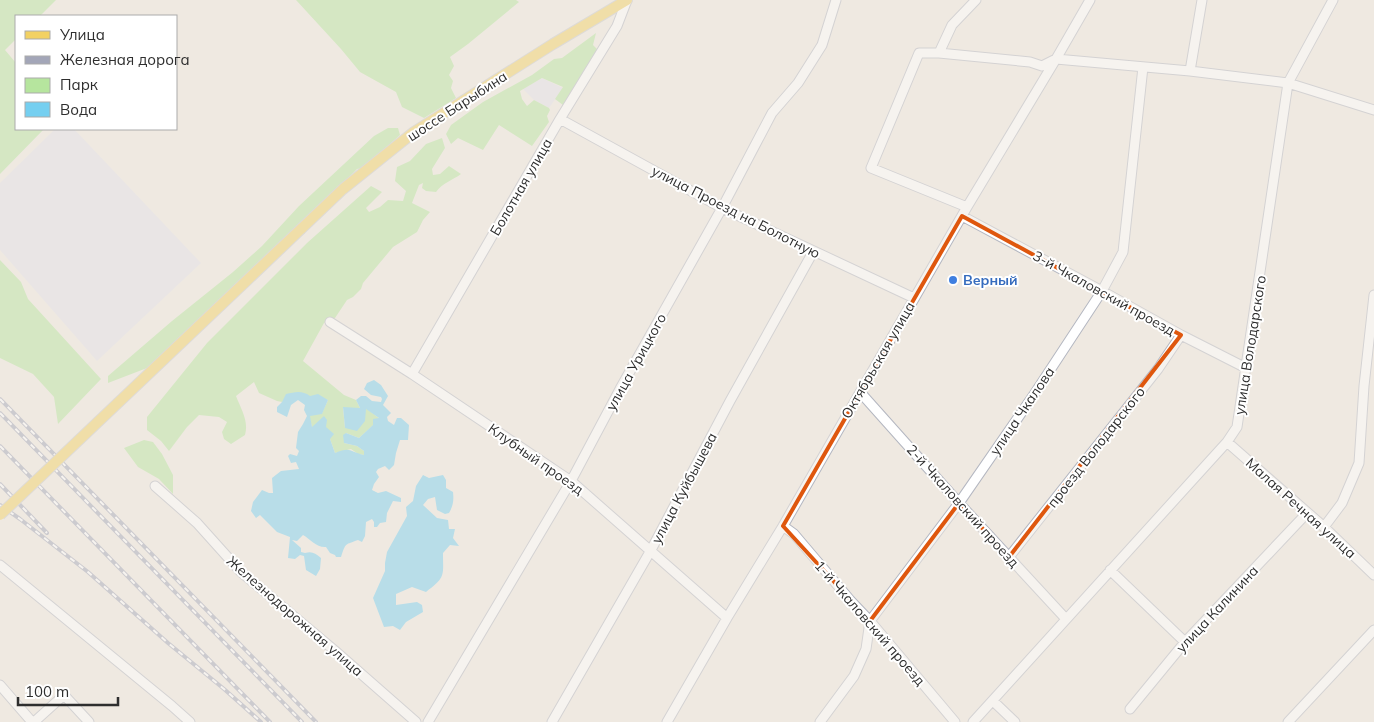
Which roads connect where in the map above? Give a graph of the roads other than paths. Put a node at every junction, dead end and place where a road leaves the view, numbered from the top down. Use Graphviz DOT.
graph roads {
  1 [pos="627,0"];
  2 [pos="836,0"];
  3 [pos="976,0"];
  4 [pos="1090,0"];
  5 [pos="1202,0"];
  6 [pos="1333,0"];
  7 [pos="939,53"];
  8 [pos="1056,59"];
  9 [pos="1143,67"];
  10 [pos="1190,71"];
  11 [pos="1288,83"];
  12 [pos="1374,110"];
  13 [pos="560,119"];
  14 [pos="967,207"];
  15 [pos="722,208"];
  16 [pos="962,216"];
  17 [pos="813,252"];
  18 [pos="1102,291"];
  19 [pos="1374,295"];
  20 [pos="914,298"];
  21 [pos="330,322"];
  22 [pos="1181,336"];
  23 [pos="1246,368"];
  24 [pos="412,374"];
  25 [pos="1369,386"];
  26 [pos="860,392"];
  27 [pos="1227,442"];
  28 [pos="571,481"];
  29 [pos="155,486"];
  30 [pos="959,503"];
  31 [pos="1307,513"];
  32 [pos="0,515"];
  33 [pos="783,526"];
  34 [pos="1324,527"];
  35 [pos="651,550"];
  36 [pos="1009,557"];
  37 [pos="0,565"];
  38 [pos="1110,570"];
  39 [pos="1374,575"];
  40 [pos="727,618"];
  41 [pos="1066,619"];
  42 [pos="870,621"];
  43 [pos="1374,630"];
  44 [pos="1185,642"];
  45 [pos="0,685"];
  46 [pos="993,701"];
  47 [pos="1130,709"];
  48 [pos="33,722"];
  49 [pos="88,722"];
  50 [pos="190,722"];
  51 [pos="416,722"];
  52 [pos="428,722"];
  53 [pos="552,722"];
  54 [pos="668,722"];
  55 [pos="820,722"];
  56 [pos="955,722"];
  57 [pos="973,722"];
  58 [pos="1015,722"];
  59 [pos="1288,722"];
  1 -- 13 [label="street, Болотная улица"];
  1 -- 32 [label="main road, шоссе Барыбина, bridge"];
  2 -- 15 [label="street, улица Урицкого"];
  3 -- 7 [label="street"];
  4 -- 8 [label="street, Октябрьская улица"];
  5 -- 10 [label="street"];
  6 -- 11 [label="street, улица Володарского"];
  7 -- 8 [label="street"];
  7 -- 14 [label="street"];
  8 -- 9 [label="street"];
  8 -- 14 [label="street, Октябрьская улица"];
  9 -- 10 [label="street"];
  9 -- 18 [label="street, улица Чкалова"];
  10 -- 11 [label="street"];
  11 -- 12 [label="street"];
  11 -- 23 [label="street, улица Володарского"];
  13 -- 15 [label="street, улица Проезд на Болотную"];
  13 -- 24 [label="street, Болотная улица"];
  14 -- 16 [label="street, Октябрьская улица"];
  15 -- 17 [label="street, улица Проезд на Болотную"];
  15 -- 28 [label="street, улица Урицкого"];
  16 -- 18 [label="street, 3-й Чкаловский проезд"];
  16 -- 20 [label="street, Октябрьская улица"];
  17 -- 20 [label="street, улица Проезд на Болотную"];
  17 -- 35 [label="street, улица Куйбышева"];
  18 -- 22 [label="street, 3-й Чкаловский проезд"];
  18 -- 30 [label="street, улица Чкалова"];
  19 -- 25 [label="street"];
  20 -- 26 [label="street, Октябрьская улица"];
  21 -- 24 [label="street, Клубный проезд"];
  22 -- 23 [label="street, 3-й Чкаловский проезд"];
  22 -- 36 [label="street, проезд Володарского"];
  23 -- 27 [label="street, улица Володарского"];
  24 -- 28 [label="street, Клубный проезд"];
  25 -- 34 [label="street"];
  26 -- 30 [label="street, 2-й Чкаловский проезд"];
  26 -- 33 [label="street, Октябрьская улица"];
  27 -- 31 [label="street, Малая Речная улица"];
  27 -- 38 [label="street, улица Володарского"];
  28 -- 35 [label="street, Клубный проезд"];
  28 -- 52 [label="street, улица Урицкого"];
  29 -- 51 [label="street, Железнодорожная улица"];
  30 -- 36 [label="street, 2-й Чкаловский проезд"];
  30 -- 42 [label="street, улица Чкалова"];
  31 -- 34 [label="street, Малая Речная улица"];
  31 -- 44 [label="street, улица Калинина"];
  33 -- 40 [label="street, Октябрьская улица"];
  33 -- 42 [label="street, 1-й Чкаловский проезд"];
  34 -- 39 [label="street, Малая Речная улица"];
  35 -- 40 [label="street, Клубный проезд"];
  35 -- 53 [label="street, улица Куйбышева"];
  36 -- 41 [label="street, 2-й Чкаловский проезд"];
  37 -- 50 [label="street"];
  38 -- 41 [label="street, улица Володарского"];
  38 -- 44 [label="street"];
  40 -- 54 [label="street, Октябрьская улица"];
  41 -- 46 [label="street, улица Володарского"];
  42 -- 55 [label="street, улица Чкалова"];
  42 -- 56 [label="street, 1-й Чкаловский проезд"];
  43 -- 59 [label="street"];
  44 -- 47 [label="street, улица Калинина"];
  45 -- 48 [label="street"];
  46 -- 57 [label="street, улица Володарского"];
  46 -- 58 [label="street"];
  48 -- 49 [label="street"];
}
